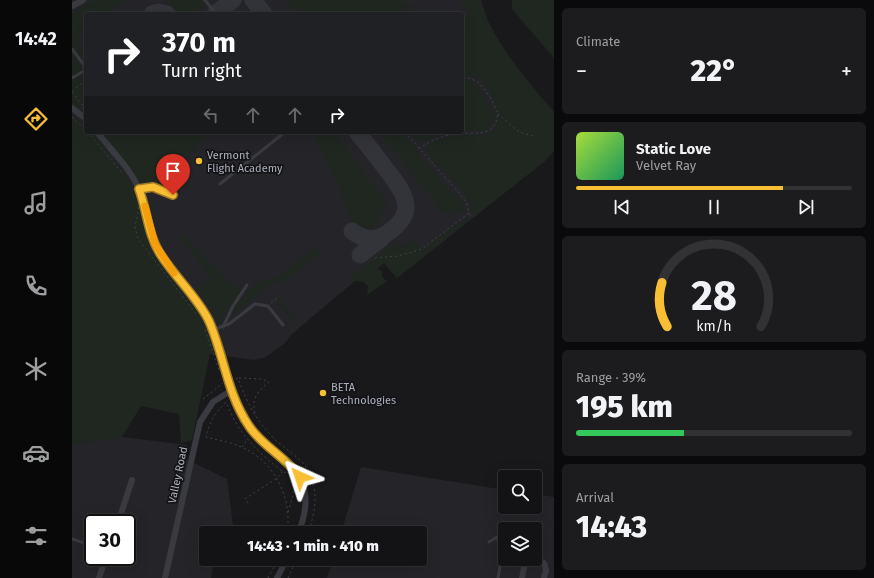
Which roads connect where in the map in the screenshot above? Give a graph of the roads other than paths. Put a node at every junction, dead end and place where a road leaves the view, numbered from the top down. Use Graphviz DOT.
graph roads {
  1 [pos="83,0"];
  2 [pos="205,0"];
  3 [pos="72,6"];
  4 [pos="214,12"];
  5 [pos="72,49"];
  6 [pos="72,78"];
  7 [pos="72,108"];
  8 [pos="84,117"];
  9 [pos="99,134"];
  10 [pos="282,134"];
  11 [pos="220,184"];
  12 [pos="139,189"];
  13 [pos="173,195"];
  14 [pos="247,285"];
  15 [pos="283,325"];
  16 [pos="223,327"];
  17 [pos="212,330"];
  18 [pos="232,390"];
  19 [pos="132,480"];
  20 [pos="121,514"];
  21 [pos="300,526"];
  22 [pos="72,540"];
  23 [pos="489,542"];
  24 [pos="84,543"];
  25 [pos="542,562"];
  26 [pos="103,566"];
  27 [pos="283,566"];
  28 [pos="524,566"];
  29 [pos="99,578"];
  30 [pos="165,578"];
  31 [pos="277,578"];
  32 [pos="498,578"];
  33 [pos="522,578"];
  34 [pos="544,578"];
  1 -- 3 [label="street"];
  2 -- 4 [label="lane"];
  5 -- 6 [label="lane"];
  7 -- 8 [label="street"];
  9 -- 12 [label="street"];
  10 -- 11 [label="lane"];
  12 -- 13 [label="lane"];
  12 -- 17 [label="street"];
  14 -- 16 [label="lane"];
  15 -- 16 [label="lane"];
  16 -- 17 [label="lane"];
  17 -- 18 [label="street"];
  18 -- 21 [label="street"];
  18 -- 30 [label="street, Valley Road"];
  19 -- 20 [label="street"];
  22 -- 24 [label="lane"];
  23 -- 32 [label="lane"];
  25 -- 34 [label="street"];
  26 -- 29 [label="street"];
  27 -- 31 [label="street"];
  28 -- 33 [label="street"];
}
